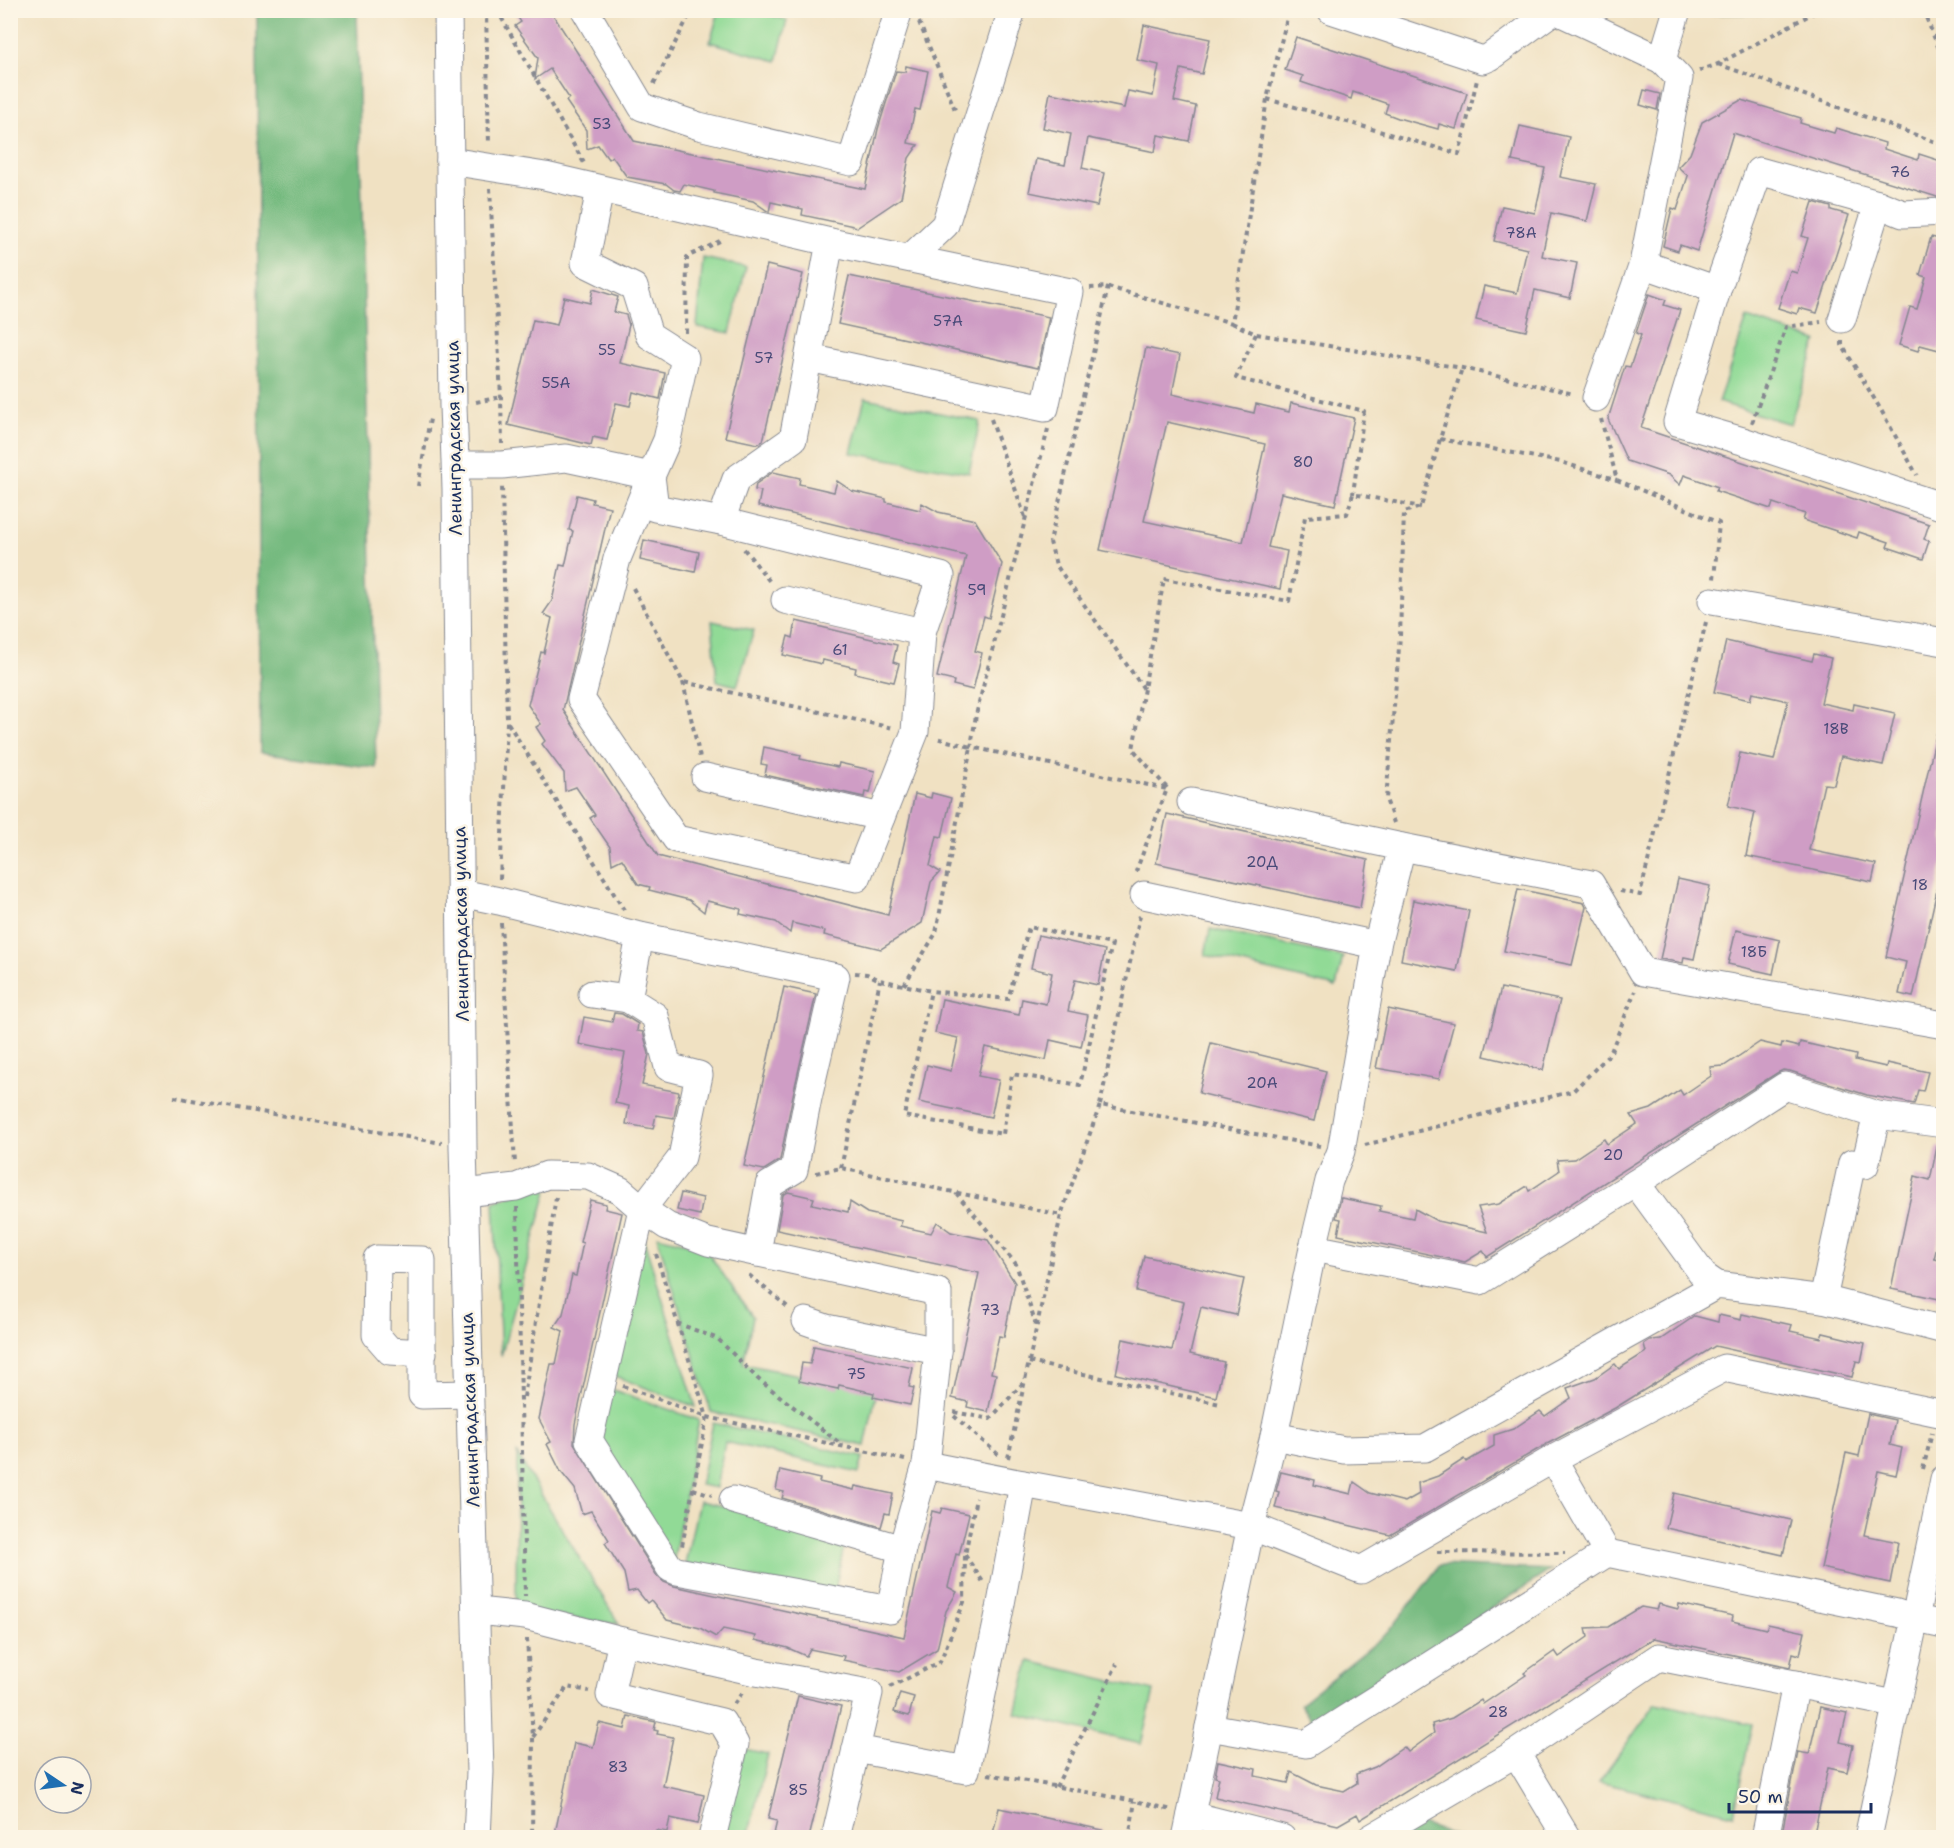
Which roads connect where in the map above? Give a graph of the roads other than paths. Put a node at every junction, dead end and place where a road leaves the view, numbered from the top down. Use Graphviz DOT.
graph roads {
  1 [pos="448,10"];
  2 [pos="585,10"];
  3 [pos="1012,10"];
  4 [pos="1330,10"];
  5 [pos="1555,10"];
  6 [pos="1677,10"];
  7 [pos="908,15"];
  8 [pos="1671,69"];
  9 [pos="450,162"];
  10 [pos="600,190"];
  11 [pos="1878,204"];
  12 [pos="1944,212"];
  13 [pos="830,242"];
  14 [pos="910,258"];
  15 [pos="1643,264"];
  16 [pos="1717,290"];
  17 [pos="1842,319"];
  18 [pos="809,358"];
  19 [pos="1596,398"];
  20 [pos="456,465"];
  21 [pos="651,476"];
  22 [pos="1938,506"];
  23 [pos="720,520"];
  24 [pos="785,600"];
  25 [pos="1712,601"];
  26 [pos="922,632"];
  27 [pos="1944,642"];
  28 [pos="705,777"];
  29 [pos="1191,801"];
  30 [pos="881,817"];
  31 [pos="1402,847"];
  32 [pos="461,893"];
  33 [pos="1144,895"];
  34 [pos="640,936"];
  35 [pos="1377,945"];
  36 [pos="592,994"];
  37 [pos="628,999"];
  38 [pos="1944,1025"];
  39 [pos="1877,1114"];
  40 [pos="1944,1124"];
  41 [pos="1636,1183"];
  42 [pos="465,1193"];
  43 [pos="642,1209"];
  44 [pos="1313,1248"];
  45 [pos="750,1262"];
  46 [pos="1717,1285"];
  47 [pos="1823,1299"];
  48 [pos="806,1321"];
  49 [pos="1944,1330"];
  50 [pos="938,1351"];
  51 [pos="423,1353"];
  52 [pos="469,1394"];
  53 [pos="1944,1414"];
  54 [pos="1274,1436"];
  55 [pos="1553,1459"];
  56 [pos="926,1465"];
  57 [pos="1944,1479"];
  58 [pos="1023,1484"];
  59 [pos="733,1500"];
  60 [pos="1251,1526"];
  61 [pos="902,1548"];
  62 [pos="1607,1553"];
  63 [pos="477,1611"];
  64 [pos="1916,1619"];
  65 [pos="1944,1624"];
  66 [pos="622,1641"];
  67 [pos="1796,1684"];
  68 [pos="1895,1704"];
  69 [pos="1209,1727"];
  70 [pos="856,1749"];
  71 [pos="1516,1753"];
  72 [pos="1189,1826"];
  73 [pos="477,1838"];
  74 [pos="712,1838"];
  75 [pos="835,1838"];
  76 [pos="1282,1838"];
  77 [pos="1371,1838"];
  78 [pos="1568,1838"];
  79 [pos="1765,1838"];
  80 [pos="1868,1838"];
  1 -- 9 [label="street, Ленинградская улица"];
  2 -- 7 [label="street"];
  3 -- 14 [label="street"];
  4 -- 5 [label="street"];
  5 -- 8 [label="street"];
  6 -- 8 [label="street"];
  8 -- 15 [label="street"];
  9 -- 10 [label="street"];
  9 -- 20 [label="street, Ленинградская улица"];
  10 -- 13 [label="street"];
  10 -- 21 [label="street"];
  11 -- 12 [label="street"];
  11 -- 16 [label="street"];
  11 -- 17 [label="street"];
  13 -- 14 [label="street"];
  13 -- 18 [label="street"];
  14 -- 18 [label="street"];
  15 -- 16 [label="street"];
  15 -- 19 [label="street"];
  16 -- 22 [label="street"];
  18 -- 23 [label="street"];
  20 -- 21 [label="street"];
  20 -- 32 [label="street, Ленинградская улица"];
  21 -- 23 [label="street"];
  21 -- 30 [label="street"];
  23 -- 26 [label="street"];
  24 -- 26 [label="street"];
  25 -- 27 [label="street"];
  26 -- 30 [label="street"];
  28 -- 30 [label="street"];
  29 -- 31 [label="street"];
  31 -- 35 [label="street"];
  31 -- 38 [label="street"];
  32 -- 34 [label="street"];
  32 -- 42 [label="street, Ленинградская улица"];
  33 -- 35 [label="street"];
  34 -- 37 [label="street"];
  34 -- 45 [label="street"];
  35 -- 44 [label="street"];
  36 -- 37 [label="street"];
  37 -- 43 [label="street"];
  39 -- 40 [label="street"];
  39 -- 41 [label="street"];
  39 -- 47 [label="street"];
  41 -- 44 [label="street"];
  41 -- 46 [label="street"];
  42 -- 43 [label="street"];
  42 -- 52 [label="street, Ленинградская улица"];
  43 -- 45 [label="street"];
  43 -- 61 [label="street"];
  44 -- 54 [label="street"];
  45 -- 50 [label="street"];
  46 -- 47 [label="street"];
  46 -- 54 [label="street"];
  47 -- 49 [label="street"];
  48 -- 50 [label="street"];
  50 -- 56 [label="street"];
  51 -- 52 [label="street"];
  52 -- 63 [label="street, Ленинградская улица"];
  53 -- 55 [label="street"];
  54 -- 60 [label="street"];
  55 -- 60 [label="street"];
  55 -- 62 [label="street"];
  56 -- 58 [label="street"];
  56 -- 61 [label="street"];
  57 -- 64 [label="street"];
  58 -- 60 [label="street"];
  58 -- 70 [label="street"];
  59 -- 61 [label="street"];
  60 -- 69 [label="street"];
  62 -- 64 [label="street"];
  62 -- 69 [label="street"];
  63 -- 66 [label="street"];
  63 -- 73 [label="street, Ленинградская улица"];
  64 -- 65 [label="street"];
  64 -- 68 [label="street"];
  66 -- 70 [label="street"];
  66 -- 74 [label="street"];
  67 -- 68 [label="street"];
  67 -- 71 [label="street"];
  67 -- 79 [label="street"];
  68 -- 80 [label="street"];
  69 -- 72 [label="street"];
  70 -- 75 [label="street"];
  71 -- 77 [label="street"];
  71 -- 78 [label="street"];
  72 -- 76 [label="street"];
}
